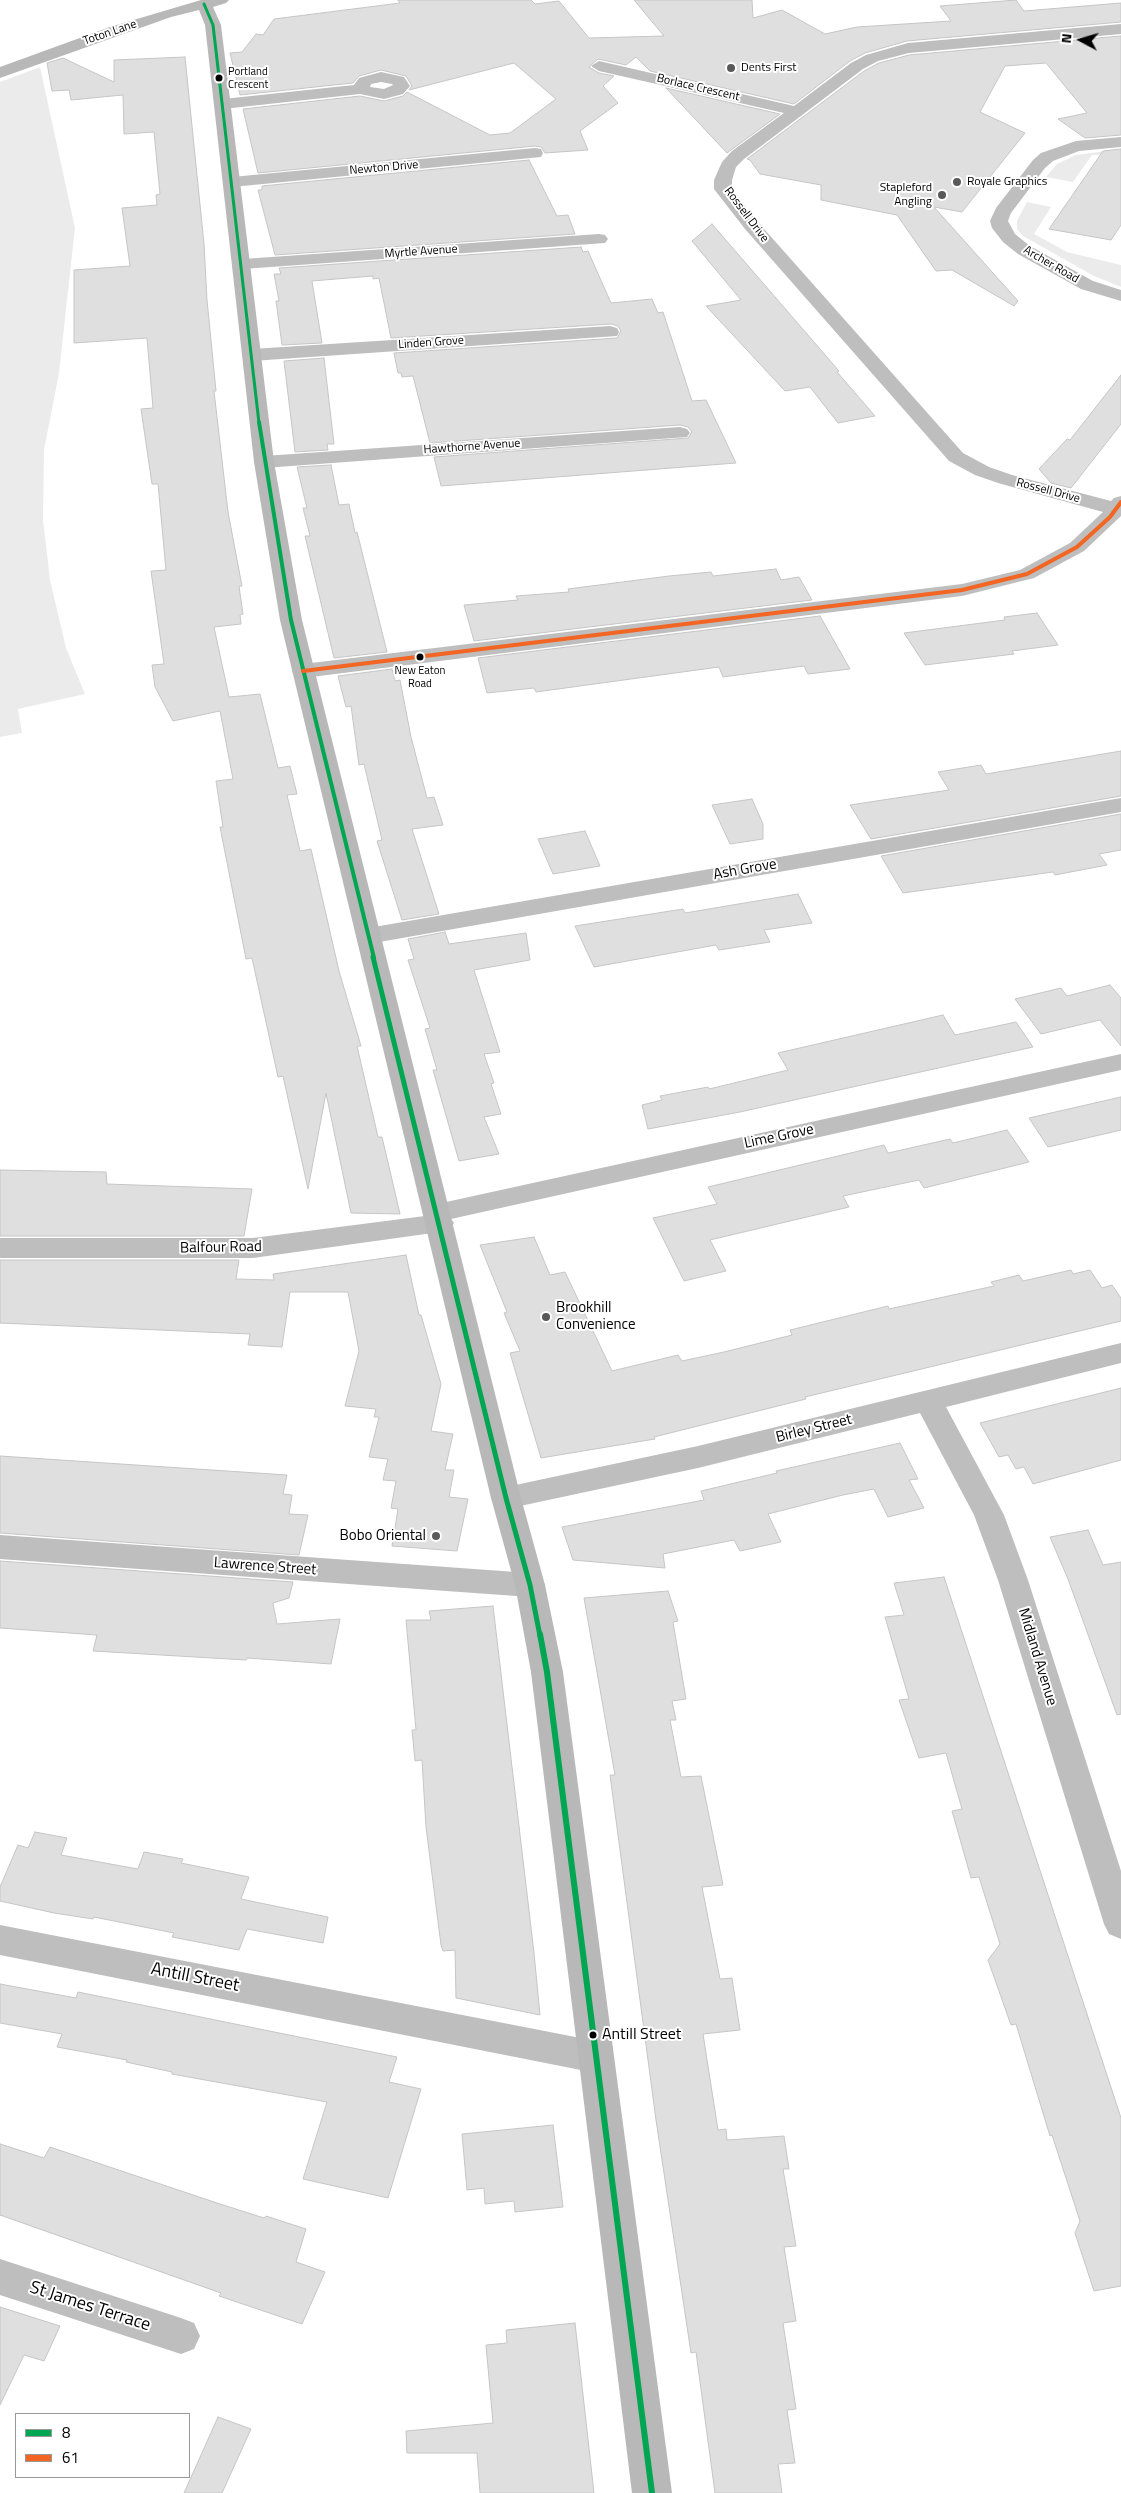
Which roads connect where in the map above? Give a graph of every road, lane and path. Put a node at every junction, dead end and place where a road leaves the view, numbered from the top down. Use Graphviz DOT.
graph roads {
  1 [pos="214,1"];
  2 [pos="1121,29"];
  3 [pos="599,66"];
  4 [pos="0,73"];
  5 [pos="362,89"];
  6 [pos="224,104"];
  7 [pos="796,111"];
  8 [pos="1121,142"];
  9 [pos="535,154"];
  10 [pos="232,182"];
  11 [pos="599,239"];
  12 [pos="243,264"];
  13 [pos="1121,296"];
  14 [pos="610,332"];
  15 [pos="252,355"];
  16 [pos="680,433"];
  17 [pos="264,462"];
  18 [pos="1118,506"];
  19 [pos="303,671"];
  20 [pos="1121,804"];
  21 [pos="368,936"];
  22 [pos="1121,1062"];
  23 [pos="439,1218"];
  24 [pos="0,1248"];
  25 [pos="1121,1353"];
  26 [pos="928,1401"];
  27 [pos="506,1498"];
  28 [pos="0,1548"];
  29 [pos="530,1585"];
  30 [pos="1121,1924"];
  31 [pos="0,1940"];
  32 [pos="596,2057"];
  33 [pos="0,2277"];
  34 [pos="181,2336"];
  35 [pos="652,2493"];
  1 -- 4 [label="street, Toton Lane"];
  1 -- 6 [label="street"];
  2 -- 7 [label="street, Rossell Drive"];
  3 -- 7 [label="street, Borlace Crescent"];
  5 -- 6 [label="street"];
  6 -- 10 [label="street"];
  7 -- 18 [label="street, Rossell Drive"];
  8 -- 13 [label="street, Archer Road"];
  9 -- 10 [label="street, Newton Drive"];
  10 -- 12 [label="street"];
  11 -- 12 [label="street, Myrtle Avenue"];
  12 -- 15 [label="street"];
  14 -- 15 [label="street, Linden Grove"];
  15 -- 17 [label="street"];
  16 -- 17 [label="street, Hawthorne Avenue"];
  17 -- 19 [label="street"];
  18 -- 19 [label="street"];
  19 -- 21 [label="street"];
  20 -- 21 [label="street, Ash Grove"];
  21 -- 23 [label="street"];
  22 -- 23 [label="street, Lime Grove"];
  23 -- 24 [label="street, Balfour Road"];
  23 -- 27 [label="street"];
  25 -- 26 [label="street, Birley Street"];
  26 -- 27 [label="street, Birley Street"];
  26 -- 30 [label="street, Midland Avenue"];
  27 -- 29 [label="street"];
  28 -- 29 [label="street, Lawrence Street"];
  29 -- 32 [label="street"];
  31 -- 32 [label="street, Antill Street"];
  32 -- 35 [label="street"];
  33 -- 34 [label="street, St James Terrace"];
}
